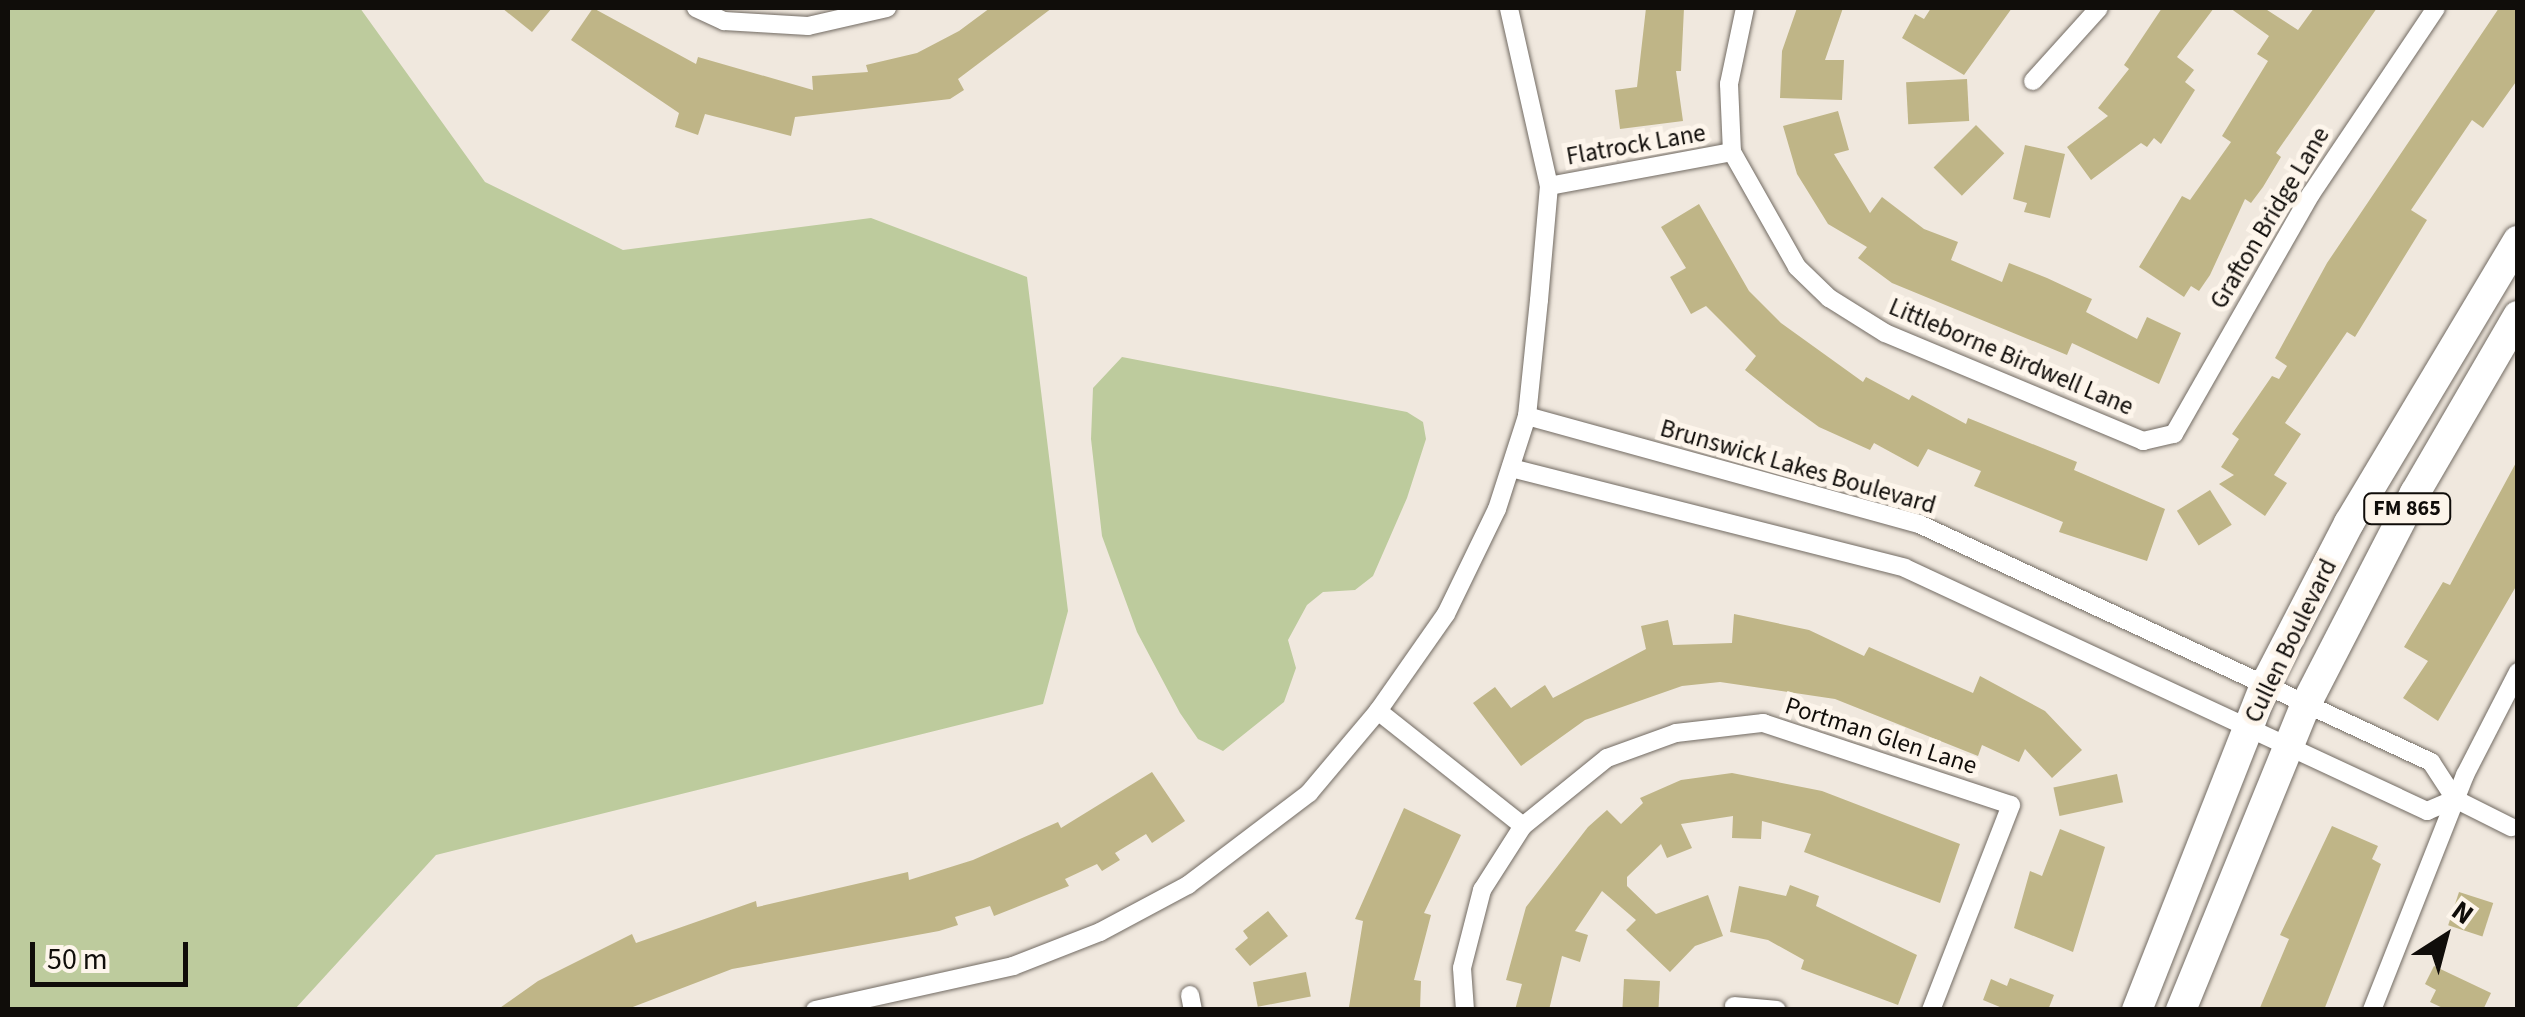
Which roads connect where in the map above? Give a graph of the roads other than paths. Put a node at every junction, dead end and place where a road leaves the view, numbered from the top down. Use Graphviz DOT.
graph roads {
  1 [pos="696,8"];
  2 [pos="887,8"];
  3 [pos="1508,8"];
  4 [pos="1745,8"];
  5 [pos="2100,8"];
  6 [pos="2436,8"];
  7 [pos="2034,82"];
  8 [pos="1732,152"];
  9 [pos="1549,186"];
  10 [pos="2518,241"];
  11 [pos="2518,316"];
  12 [pos="1527,416"];
  13 [pos="2143,441"];
  14 [pos="1511,468"];
  15 [pos="2518,672"];
  16 [pos="2264,687"];
  17 [pos="2305,706"];
  18 [pos="1378,710"];
  19 [pos="2246,732"];
  20 [pos="2285,748"];
  21 [pos="2456,799"];
  22 [pos="1524,826"];
  23 [pos="2510,827"];
  24 [pos="1734,1006"];
  25 [pos="815,1010"];
  26 [pos="1465,1010"];
  27 [pos="1777,1010"];
  28 [pos="1931,1010"];
  29 [pos="2137,1010"];
  30 [pos="2181,1010"];
  31 [pos="2372,1010"];
  1 -- 2 [label="street"];
  3 -- 9 [label="street"];
  4 -- 8 [label="street, Littleborne Birdwell Lane"];
  5 -- 7 [label="street"];
  6 -- 13 [label="street, Grafton Bridge Lane"];
  8 -- 9 [label="street, Flatrock Lane"];
  8 -- 13 [label="street, Littleborne Birdwell Lane"];
  9 -- 12 [label="street"];
  10 -- 16 [label="main road, Cullen Boulevard / FM 865"];
  11 -- 17 [label="main road, Cullen Boulevard / FM 865"];
  12 -- 14 [label="street"];
  12 -- 16 [label="street, Brunswick Lakes Boulevard"];
  14 -- 18 [label="street"];
  14 -- 19 [label="street"];
  15 -- 21 [label="street"];
  16 -- 17 [label="street, Brunswick Lakes Boulevard"];
  16 -- 19 [label="main road, Cullen Boulevard / FM 865"];
  17 -- 20 [label="main road, Cullen Boulevard / FM 865"];
  17 -- 21 [label="street, Brunswick Lakes Boulevard"];
  18 -- 22 [label="street"];
  18 -- 25 [label="street"];
  19 -- 20 [label="street"];
  19 -- 29 [label="main road, Cullen Boulevard / FM 865"];
  20 -- 21 [label="street"];
  20 -- 30 [label="main road, Cullen Boulevard / FM 865"];
  21 -- 23 [label="street"];
  21 -- 31 [label="street"];
  22 -- 26 [label="street, Portman Glen Lane"];
  22 -- 28 [label="street, Portman Glen Lane"];
  24 -- 27 [label="street"];
}
